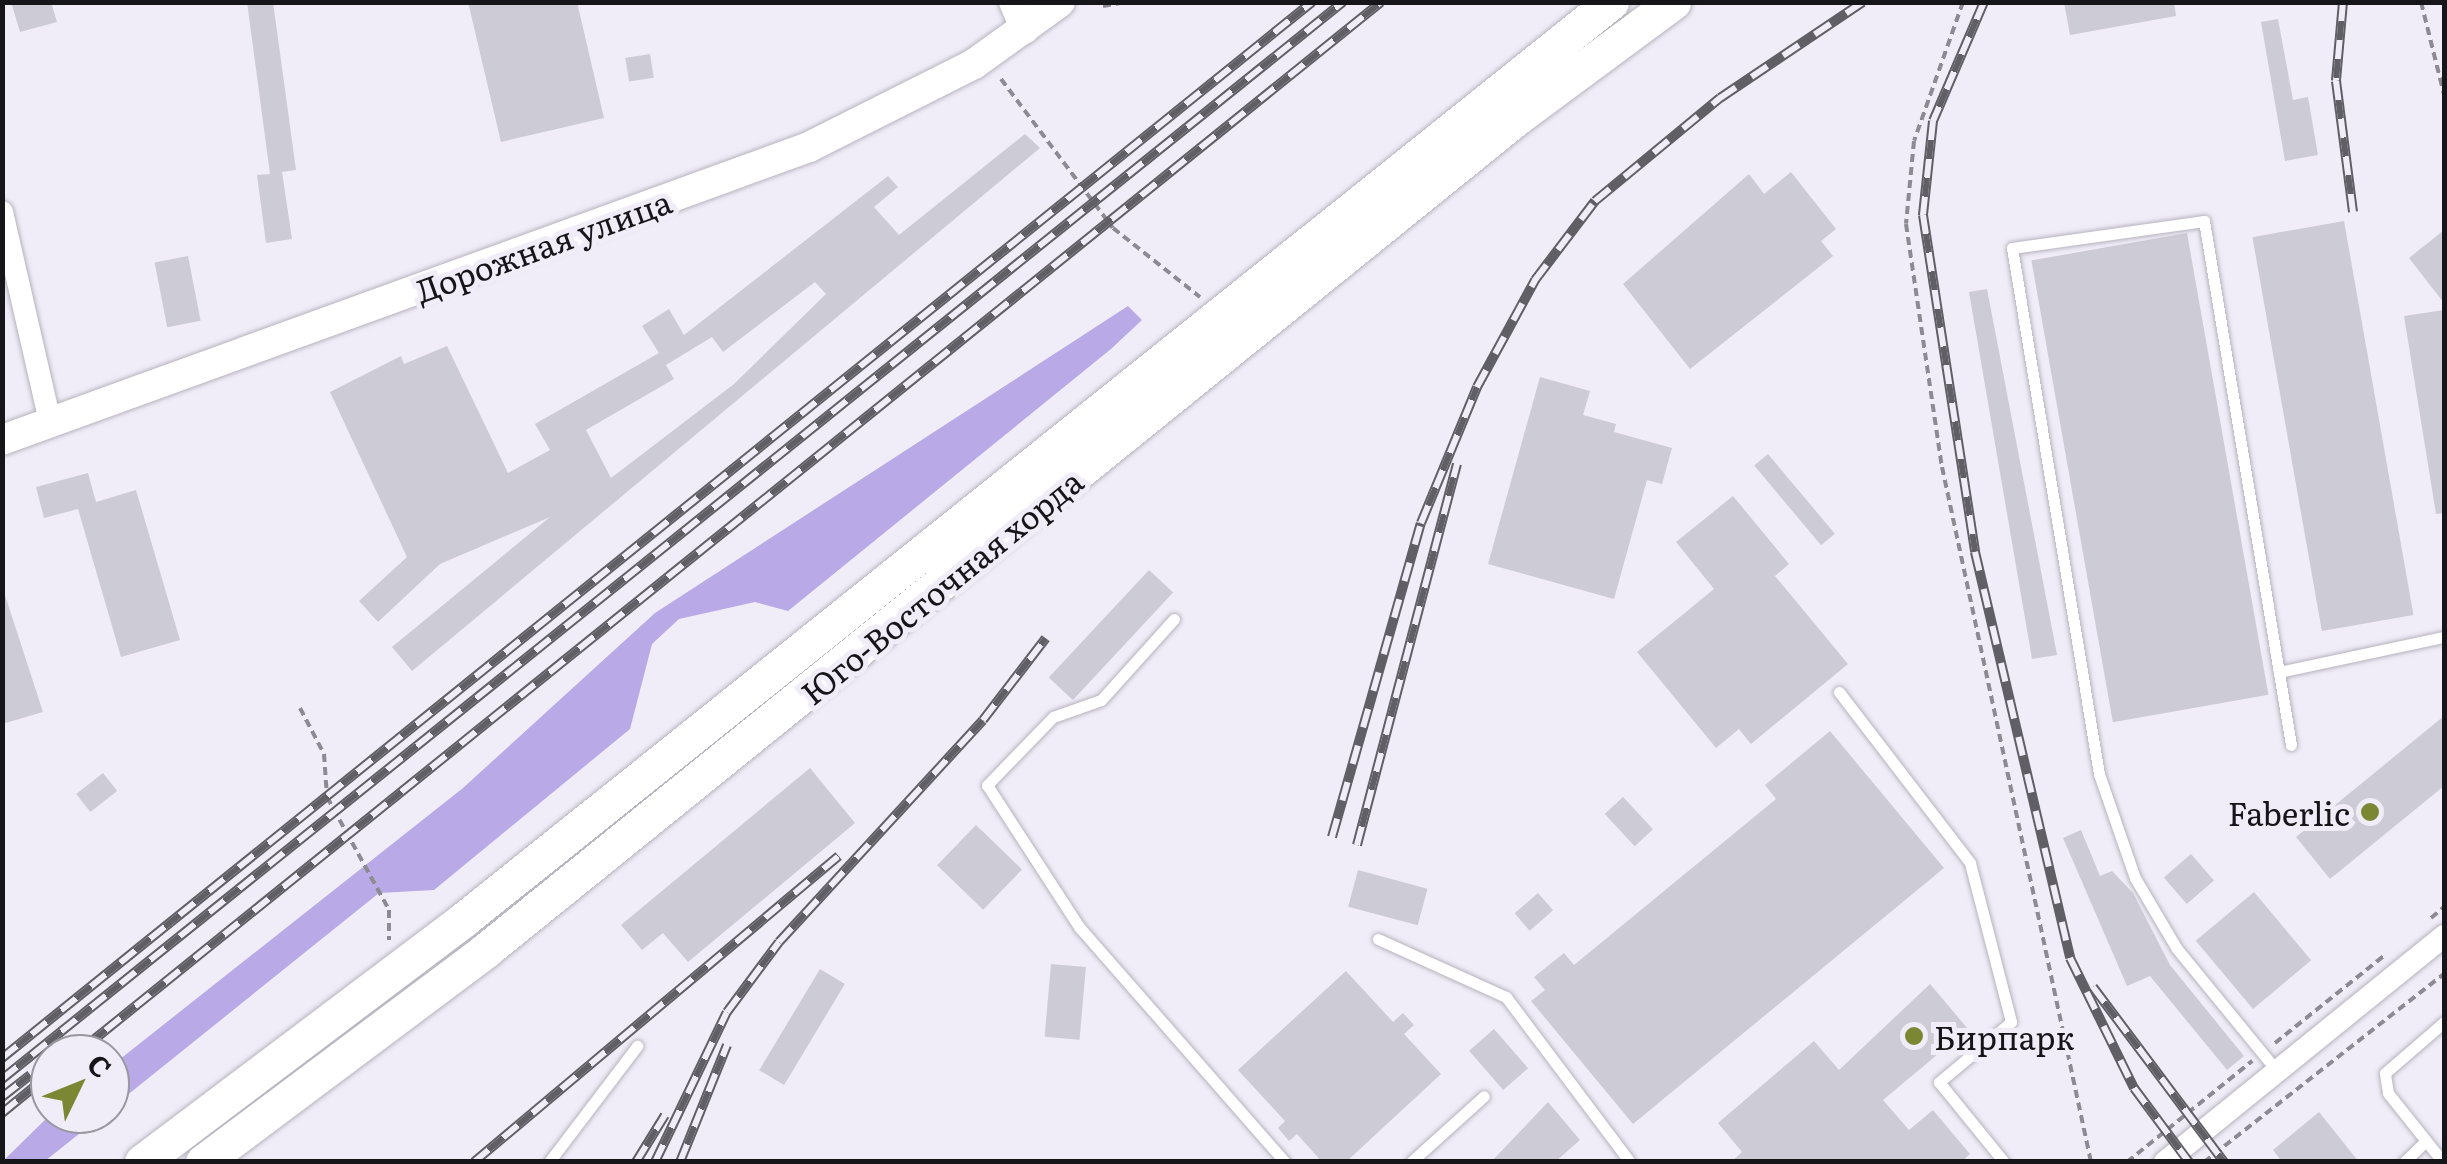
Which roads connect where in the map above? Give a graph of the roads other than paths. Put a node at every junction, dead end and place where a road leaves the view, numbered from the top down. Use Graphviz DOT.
graph roads {
  1 [pos="1060,2"];
  2 [pos="1611,2"];
  3 [pos="1673,2"];
  4 [pos="1019,16"];
  5 [pos="2,212"];
  6 [pos="50,422"];
  7 [pos="2,440"];
  8 [pos="1174,618"];
  9 [pos="2444,638"];
  10 [pos="2279,672"];
  11 [pos="1839,692"];
  12 [pos="2292,745"];
  13 [pos="2444,936"];
  14 [pos="1378,940"];
  15 [pos="2444,1022"];
  16 [pos="637,1046"];
  17 [pos="2270,1062"];
  18 [pos="1484,1096"];
  19 [pos="2424,1143"];
  20 [pos="2002,1161"];
  21 [pos="142,1162"];
  22 [pos="203,1162"];
  23 [pos="549,1162"];
  24 [pos="1285,1162"];
  25 [pos="1411,1162"];
  26 [pos="1630,1162"];
  27 [pos="2165,1162"];
  28 [pos="2404,1162"];
  29 [pos="2443,1162"];
  1 -- 4 [label="main road, Дорожная улица"];
  2 -- 21 [label="main road, Юго-Восточная хорда"];
  3 -- 22 [label="main road, Юго-Восточная хорда"];
  4 -- 6 [label="main road, Дорожная улица"];
  5 -- 6 [label="street"];
  6 -- 7 [label="main road, Дорожная улица"];
  8 -- 24 [label="lane"];
  9 -- 10 [label="lane"];
  10 -- 12 [label="lane"];
  10 -- 17 [label="lane"];
  11 -- 20 [label="lane"];
  13 -- 17 [label="street"];
  14 -- 26 [label="lane"];
  15 -- 19 [label="lane"];
  16 -- 23 [label="lane"];
  17 -- 27 [label="street"];
  18 -- 25 [label="lane"];
  19 -- 28 [label="lane"];
  19 -- 29 [label="lane"];
}
